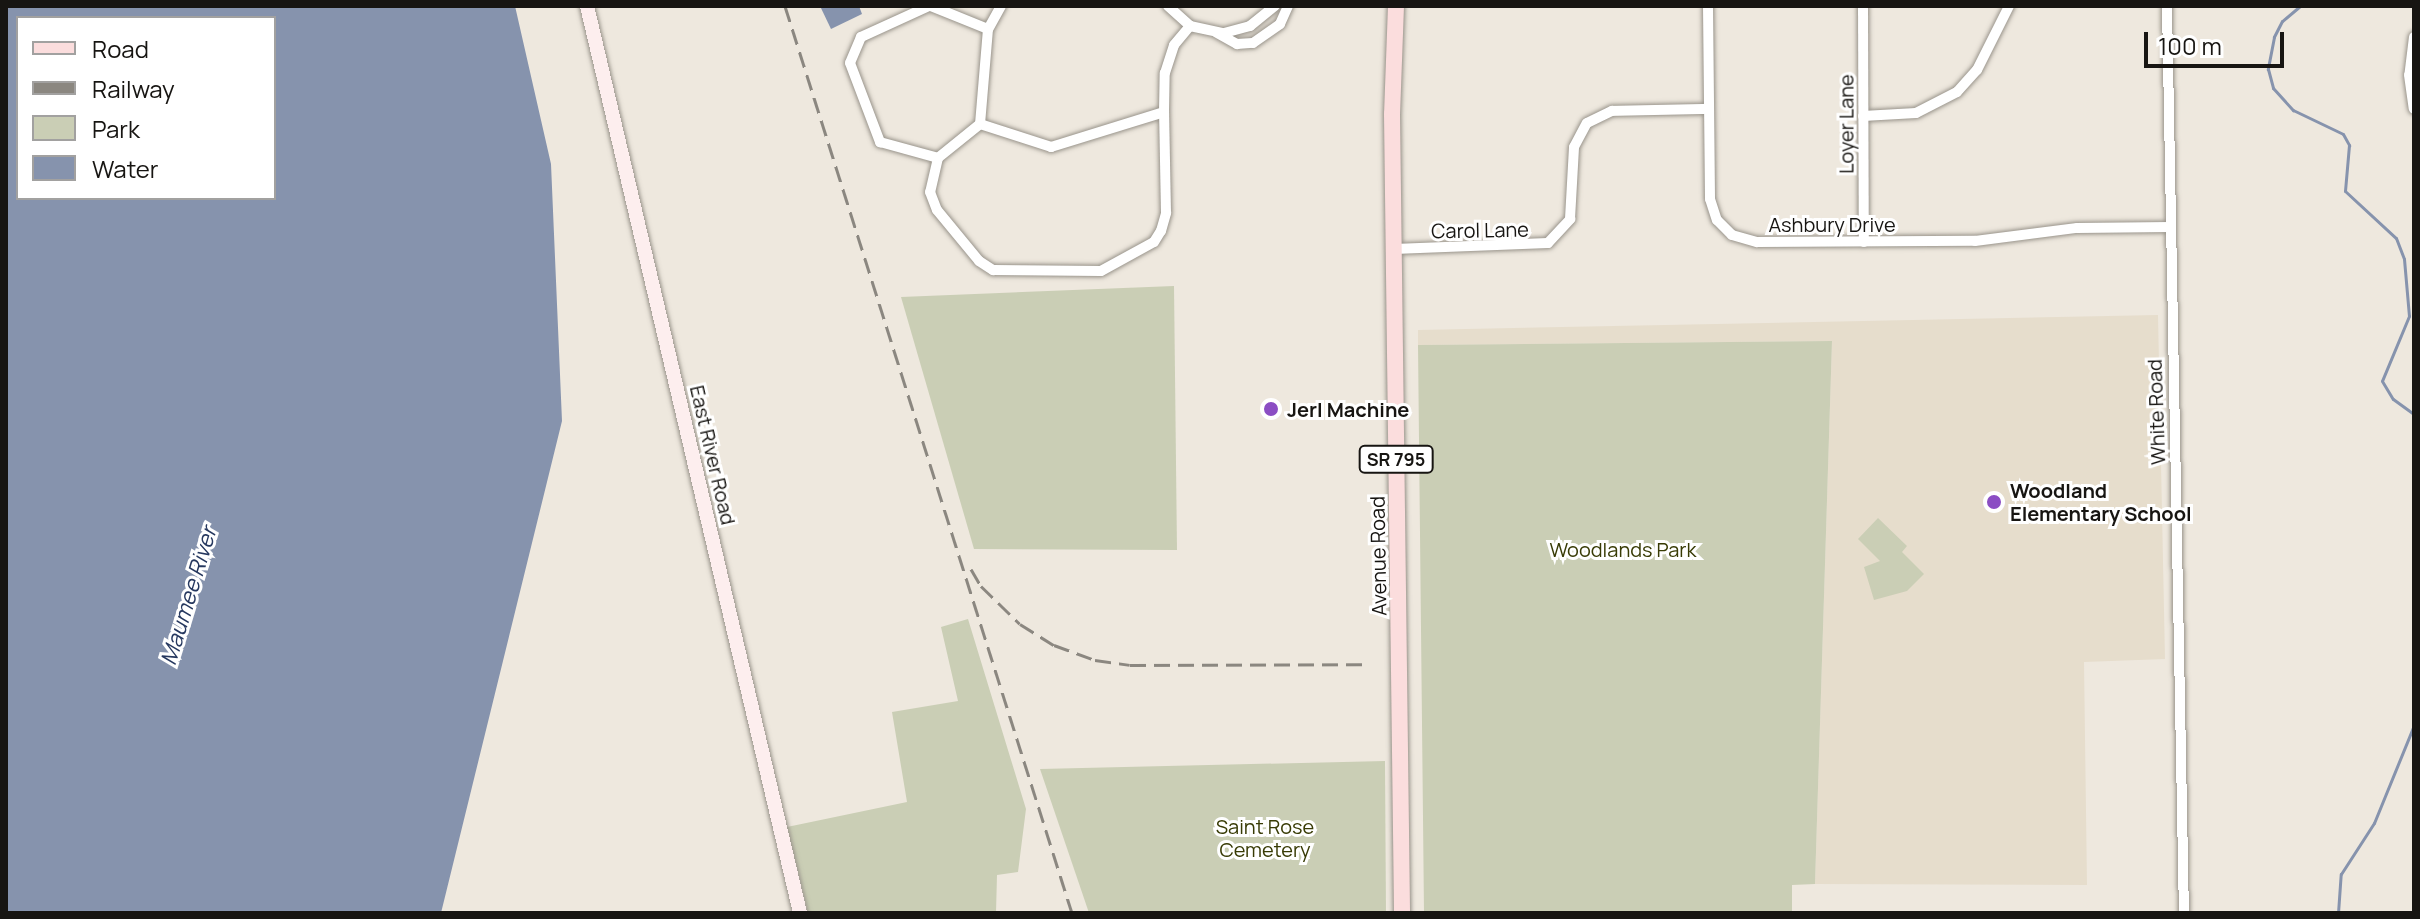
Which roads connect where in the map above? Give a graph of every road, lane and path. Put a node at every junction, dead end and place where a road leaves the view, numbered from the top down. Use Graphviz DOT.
graph roads {
  1 [pos="587,6"];
  2 [pos="930,6"];
  3 [pos="1001,6"];
  4 [pos="1168,6"];
  5 [pos="1275,6"];
  6 [pos="1288,6"];
  7 [pos="1396,6"];
  8 [pos="1708,6"];
  9 [pos="1863,6"];
  10 [pos="2009,6"];
  11 [pos="2167,6"];
  12 [pos="1190,26"];
  13 [pos="988,29"];
  14 [pos="1216,32"];
  15 [pos="2414,37"];
  16 [pos="2412,56"];
  17 [pos="1709,109"];
  18 [pos="2414,109"];
  19 [pos="1164,112"];
  20 [pos="1863,116"];
  21 [pos="980,124"];
  22 [pos="938,158"];
  23 [pos="2170,227"];
  24 [pos="1864,242"];
  25 [pos="1394,249"];
  26 [pos="800,913"];
  27 [pos="1402,913"];
  28 [pos="2184,913"];
  1 -- 26 [label="main road, East River Road"];
  2 -- 13 [label="street"];
  2 -- 22 [label="street"];
  3 -- 13 [label="street"];
  4 -- 12 [label="street"];
  5 -- 14 [label="street"];
  6 -- 14 [label="street"];
  7 -- 25 [label="main road, Avenue Road / SR 795"];
  8 -- 17 [label="street, Ashbury Drive"];
  9 -- 20 [label="street, Loyer Lane"];
  10 -- 20 [label="street"];
  11 -- 23 [label="street, White Road"];
  12 -- 14 [label="street"];
  12 -- 19 [label="street"];
  13 -- 21 [label="street"];
  15 -- 16 [label="street"];
  16 -- 18 [label="street"];
  17 -- 24 [label="street, Ashbury Drive"];
  17 -- 25 [label="street, Carol Lane"];
  19 -- 21 [label="street"];
  19 -- 22 [label="street"];
  20 -- 24 [label="street, Loyer Lane"];
  21 -- 22 [label="street"];
  23 -- 24 [label="street, Ashbury Drive"];
  23 -- 28 [label="street, White Road"];
  25 -- 27 [label="main road, Avenue Road / SR 795"];
}
